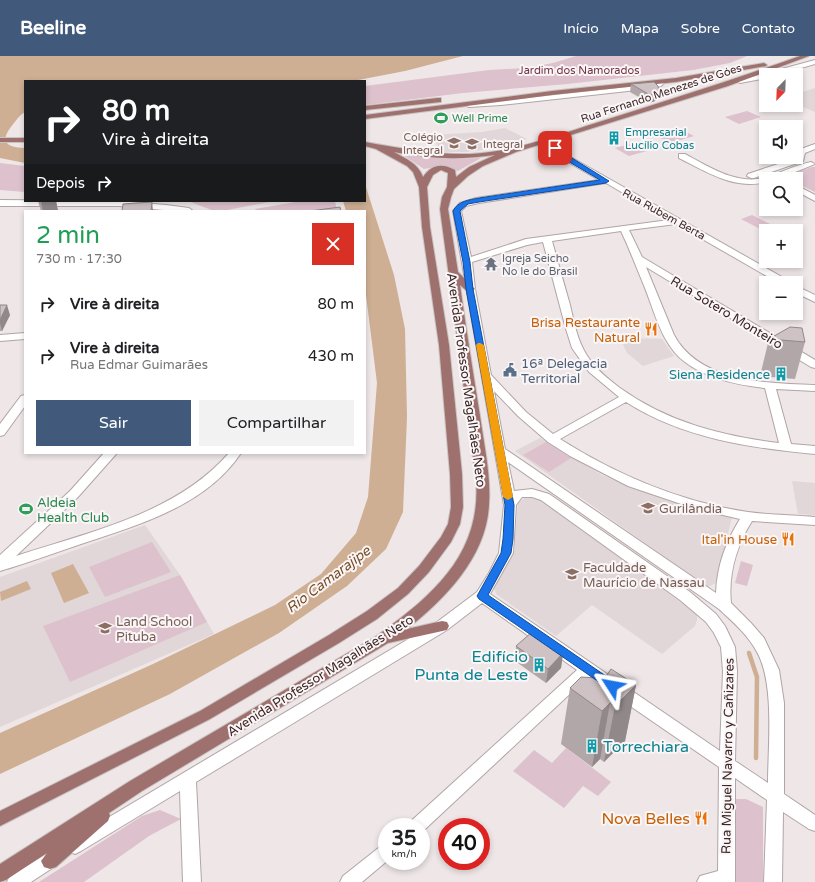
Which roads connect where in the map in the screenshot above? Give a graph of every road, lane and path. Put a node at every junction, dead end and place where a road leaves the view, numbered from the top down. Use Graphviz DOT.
graph roads {
  1 [pos="806,56"];
  2 [pos="786,58"];
  3 [pos="771,59"];
  4 [pos="815,62"];
  5 [pos="794,68"];
  6 [pos="672,75"];
  7 [pos="699,77"];
  8 [pos="759,78"];
  9 [pos="740,81"];
  10 [pos="661,82"];
  11 [pos="513,92"];
  12 [pos="689,96"];
  13 [pos="469,105"];
  14 [pos="366,108"];
  15 [pos="366,112"];
  16 [pos="366,117"];
  17 [pos="0,134"];
  18 [pos="24,134"];
  19 [pos="558,137"];
  20 [pos="0,140"];
  21 [pos="24,140"];
  22 [pos="366,144"];
  23 [pos="815,146"];
  24 [pos="379,147"];
  25 [pos="513,150"];
  26 [pos="803,151"];
  27 [pos="682,156"];
  28 [pos="803,160"];
  29 [pos="792,164"];
  30 [pos="813,165"];
  31 [pos="779,172"];
  32 [pos="790,172"];
  33 [pos="606,181"];
  34 [pos="759,181"];
  35 [pos="451,186"];
  36 [pos="423,187"];
  37 [pos="803,192"];
  38 [pos="815,198"];
  39 [pos="0,203"];
  40 [pos="70,208"];
  41 [pos="170,209"];
  42 [pos="677,221"];
  43 [pos="624,229"];
  44 [pos="547,239"];
  45 [pos="639,259"];
  46 [pos="467,262"];
  47 [pos="453,273"];
  48 [pos="774,276"];
  49 [pos="470,289"];
  50 [pos="803,292"];
  51 [pos="815,299"];
  52 [pos="24,336"];
  53 [pos="0,338"];
  54 [pos="815,365"];
  55 [pos="486,376"];
  56 [pos="770,386"];
  57 [pos="815,388"];
  58 [pos="625,398"];
  59 [pos="24,399"];
  60 [pos="0,432"];
  61 [pos="552,439"];
  62 [pos="786,448"];
  63 [pos="499,450"];
  64 [pos="815,450"];
  65 [pos="110,454"];
  66 [pos="234,454"];
  67 [pos="510,505"];
  68 [pos="748,516"];
  69 [pos="815,521"];
  70 [pos="0,562"];
  71 [pos="0,566"];
  72 [pos="482,596"];
  73 [pos="724,606"];
  74 [pos="442,626"];
  75 [pos="380,640"];
  76 [pos="587,669"];
  77 [pos="727,765"];
  78 [pos="188,779"];
  79 [pos="136,786"];
  80 [pos="776,797"];
  81 [pos="0,818"];
  82 [pos="426,818"];
  83 [pos="815,824"];
  84 [pos="378,858"];
  85 [pos="50,861"];
  86 [pos="0,874"];
  87 [pos="726,879"];
  88 [pos="16,882"];
  89 [pos="192,882"];
  90 [pos="349,882"];
  91 [pos="706,882"];
  92 [pos="773,882"];
  1 -- 2 [label="main road, Rua Fernando Menezes de Góes"];
  2 -- 7 [label="main road"];
  2 -- 9 [label="main road, Rua Fernando Menezes de Góes"];
  3 -- 6 [label="main road"];
  4 -- 5 [label="street"];
  6 -- 7 [label="main road"];
  6 -- 11 [label="main road"];
  7 -- 10 [label="main road"];
  7 -- 12 [label="main road"];
  8 -- 9 [label="street"];
  9 -- 12 [label="main road, Rua Fernando Menezes de Góes"];
  10 -- 13 [label="street"];
  11 -- 14 [label="main road"];
  11 -- 15 [label="main road"];
  12 -- 19 [label="main road, Rua Fernando Menezes de Góes"];
  13 -- 16 [label="main road"];
  17 -- 18 [label="main road"];
  19 -- 25 [label="main road, Rua Fernando Menezes de Góes"];
  19 -- 33 [label="street, Rua Rubem Berta"];
  20 -- 21 [label="main road"];
  22 -- 24 [label="main road"];
  23 -- 26 [label="street"];
  24 -- 25 [label="main road, Rua Fernando Menezes de Góes"];
  24 -- 36 [label="main road, Avenida Professor Magalhães Neto"];
  25 -- 35 [label="main road"];
  27 -- 34 [label="street"];
  28 -- 30 [label="street"];
  29 -- 31 [label="street"];
  30 -- 32 [label="street"];
  33 -- 42 [label="street, Rua Rubem Berta"];
  33 -- 46 [label="street, Avenida Professor Magalhães Neto"];
  35 -- 36 [label="main road"];
  35 -- 47 [label="main road, Avenida Professor Magalhães Neto"];
  36 -- 81 [label="main road, Avenida Professor Magalhães Neto"];
  37 -- 38 [label="street"];
  39 -- 40 [label="street"];
  40 -- 41 [label="street"];
  42 -- 43 [label="street"];
  42 -- 48 [label="street, Rua Rubem Berta"];
  43 -- 44 [label="street"];
  43 -- 45 [label="street"];
  44 -- 46 [label="street"];
  44 -- 58 [label="street"];
  45 -- 54 [label="street, Rua Sotero Monteiro"];
  45 -- 56 [label="street"];
  46 -- 49 [label="street, Avenida Professor Magalhães Neto"];
  47 -- 49 [label="main road"];
  47 -- 75 [label="main road, Avenida Professor Magalhães Neto"];
  49 -- 55 [label="street, Avenida Professor Magalhães Neto"];
  50 -- 51 [label="street"];
  52 -- 53 [label="street"];
  55 -- 61 [label="street"];
  55 -- 63 [label="street, Avenida Professor Magalhães Neto"];
  56 -- 57 [label="street"];
  56 -- 62 [label="street"];
  58 -- 61 [label="street"];
  58 -- 62 [label="street"];
  59 -- 60 [label="street"];
  61 -- 68 [label="street"];
  62 -- 64 [label="street"];
  63 -- 67 [label="street, Avenida Professor Magalhães Neto"];
  63 -- 73 [label="street"];
  65 -- 70 [label="street"];
  66 -- 71 [label="street"];
  67 -- 72 [label="street, Avenida Professor Magalhães Neto"];
  67 -- 77 [label="street, Rua Miguel Navarro y Cañizares"];
  68 -- 69 [label="street"];
  68 -- 73 [label="street"];
  72 -- 74 [label="street, Avenida Professor Magalhães Neto"];
  72 -- 76 [label="street"];
  73 -- 80 [label="street"];
  74 -- 75 [label="main road"];
  74 -- 78 [label="street, Avenida Professor Magalhães Neto"];
  75 -- 79 [label="main road, Avenida Professor Magalhães Neto"];
  76 -- 77 [label="street"];
  76 -- 82 [label="street"];
  77 -- 80 [label="street"];
  77 -- 87 [label="street, Rua Miguel Navarro y Cañizares"];
  78 -- 85 [label="street, Avenida Professor Magalhães Neto"];
  78 -- 89 [label="street"];
  79 -- 85 [label="main road"];
  79 -- 86 [label="main road, Avenida Professor Magalhães Neto"];
  80 -- 83 [label="street"];
  80 -- 92 [label="street"];
  84 -- 90 [label="street"];
  85 -- 88 [label="street, Avenida Professor Magalhães Neto"];
  87 -- 91 [label="street"];
}
